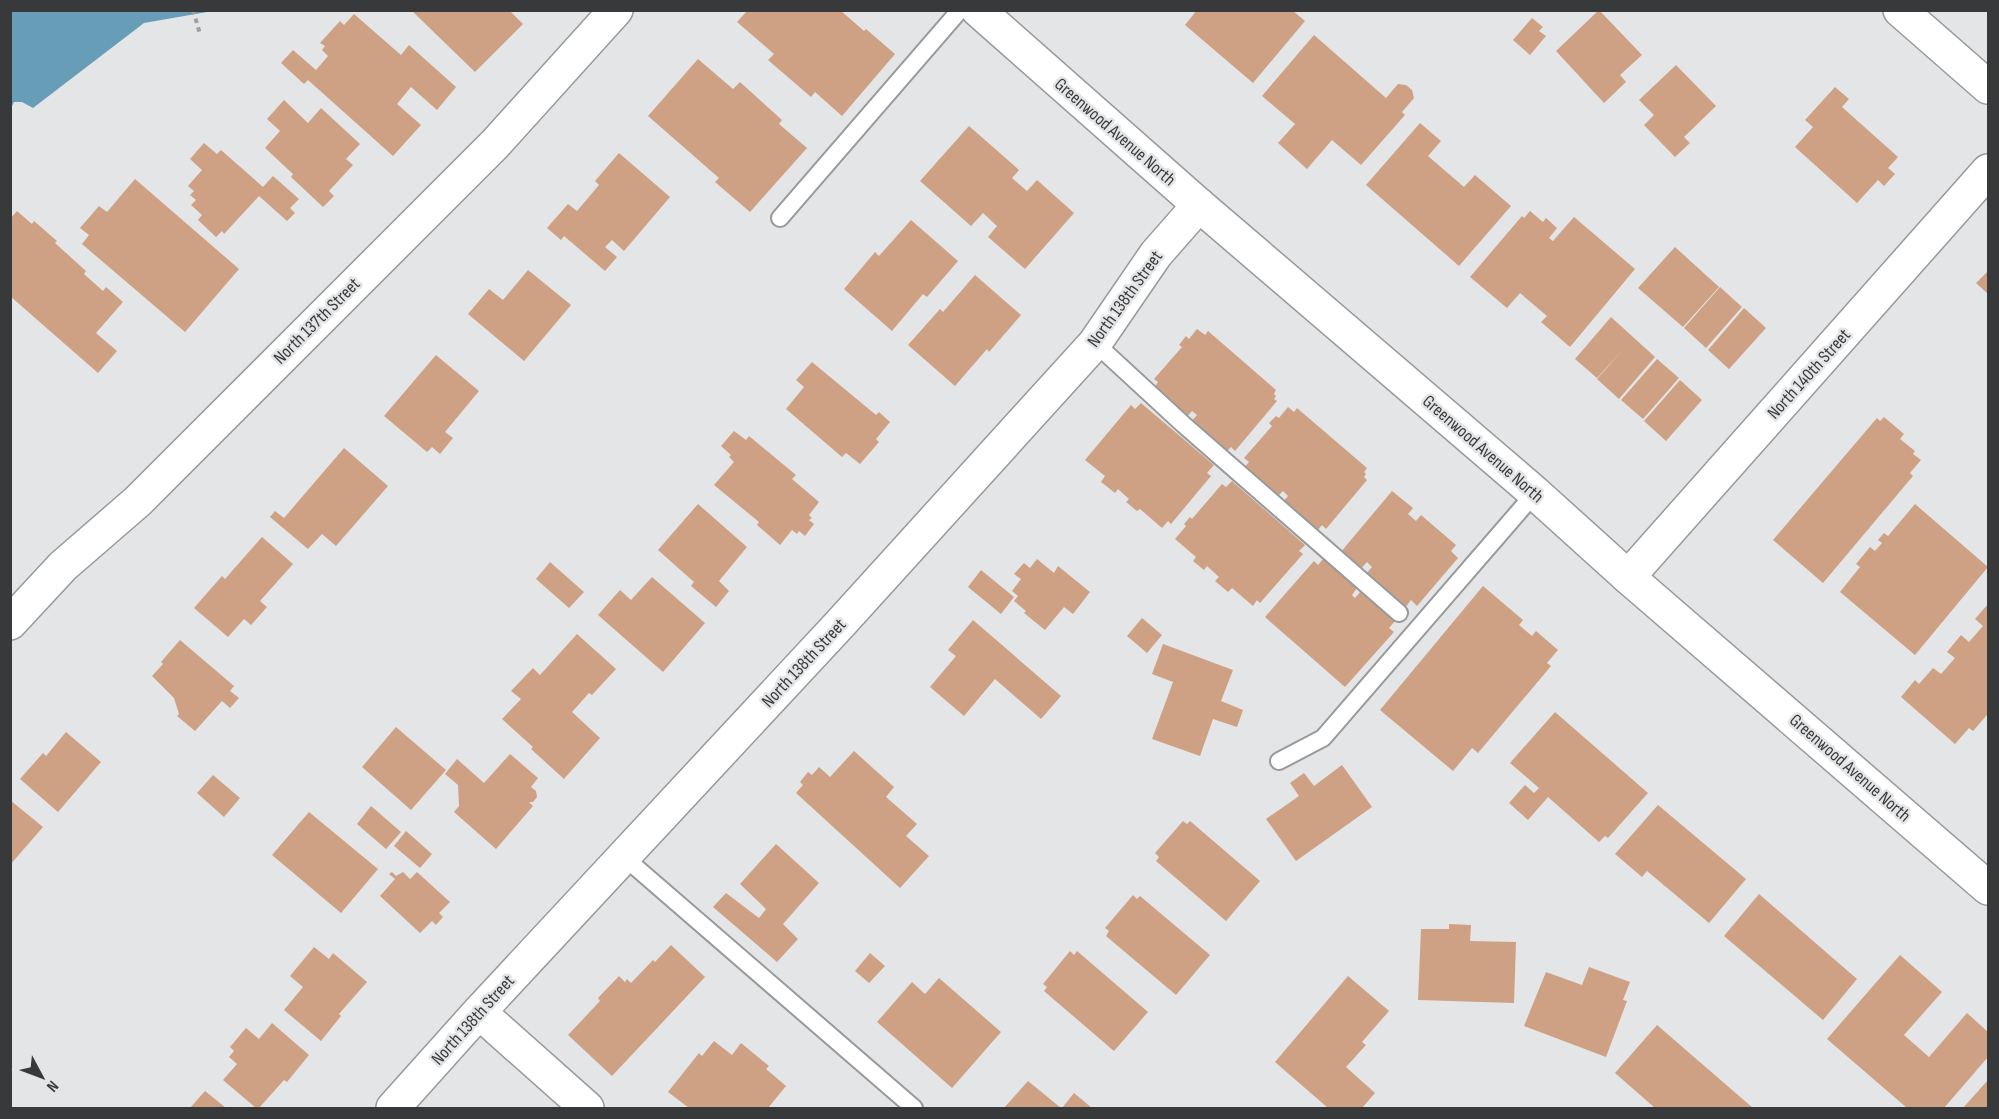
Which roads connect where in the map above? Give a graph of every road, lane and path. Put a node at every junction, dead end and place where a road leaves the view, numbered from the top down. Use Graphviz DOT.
graph roads {
  1 [pos="193,10"];
  2 [pos="616,10"];
  3 [pos="960,10"];
  4 [pos="978,10"];
  5 [pos="1900,10"];
  6 [pos="200,34"];
  7 [pos="1989,87"];
  8 [pos="1989,171"];
  9 [pos="1199,205"];
  10 [pos="780,218"];
  11 [pos="1095,343"];
  12 [pos="1535,493"];
  13 [pos="1628,577"];
  14 [pos="1399,613"];
  15 [pos="10,623"];
  16 [pos="1279,761"];
  17 [pos="624,857"];
  18 [pos="1989,888"];
  19 [pos="479,1012"];
  20 [pos="393,1108"];
  21 [pos="587,1108"];
  22 [pos="914,1108"];
  1 -- 6 [label="path"];
  2 -- 15 [label="street, North 137th Street"];
  3 -- 10 [label="lane"];
  4 -- 9 [label="street, Greenwood Avenue North"];
  5 -- 7 [label="street"];
  8 -- 13 [label="street, North 140th Street"];
  9 -- 11 [label="street, North 138th Street"];
  9 -- 12 [label="street, Greenwood Avenue North"];
  11 -- 14 [label="lane"];
  11 -- 17 [label="street, North 138th Street"];
  12 -- 13 [label="street, Greenwood Avenue North"];
  12 -- 16 [label="lane"];
  13 -- 18 [label="street, Greenwood Avenue North"];
  17 -- 19 [label="street, North 138th Street"];
  17 -- 22 [label="lane"];
  19 -- 20 [label="street, North 138th Street"];
  19 -- 21 [label="street"];
}
